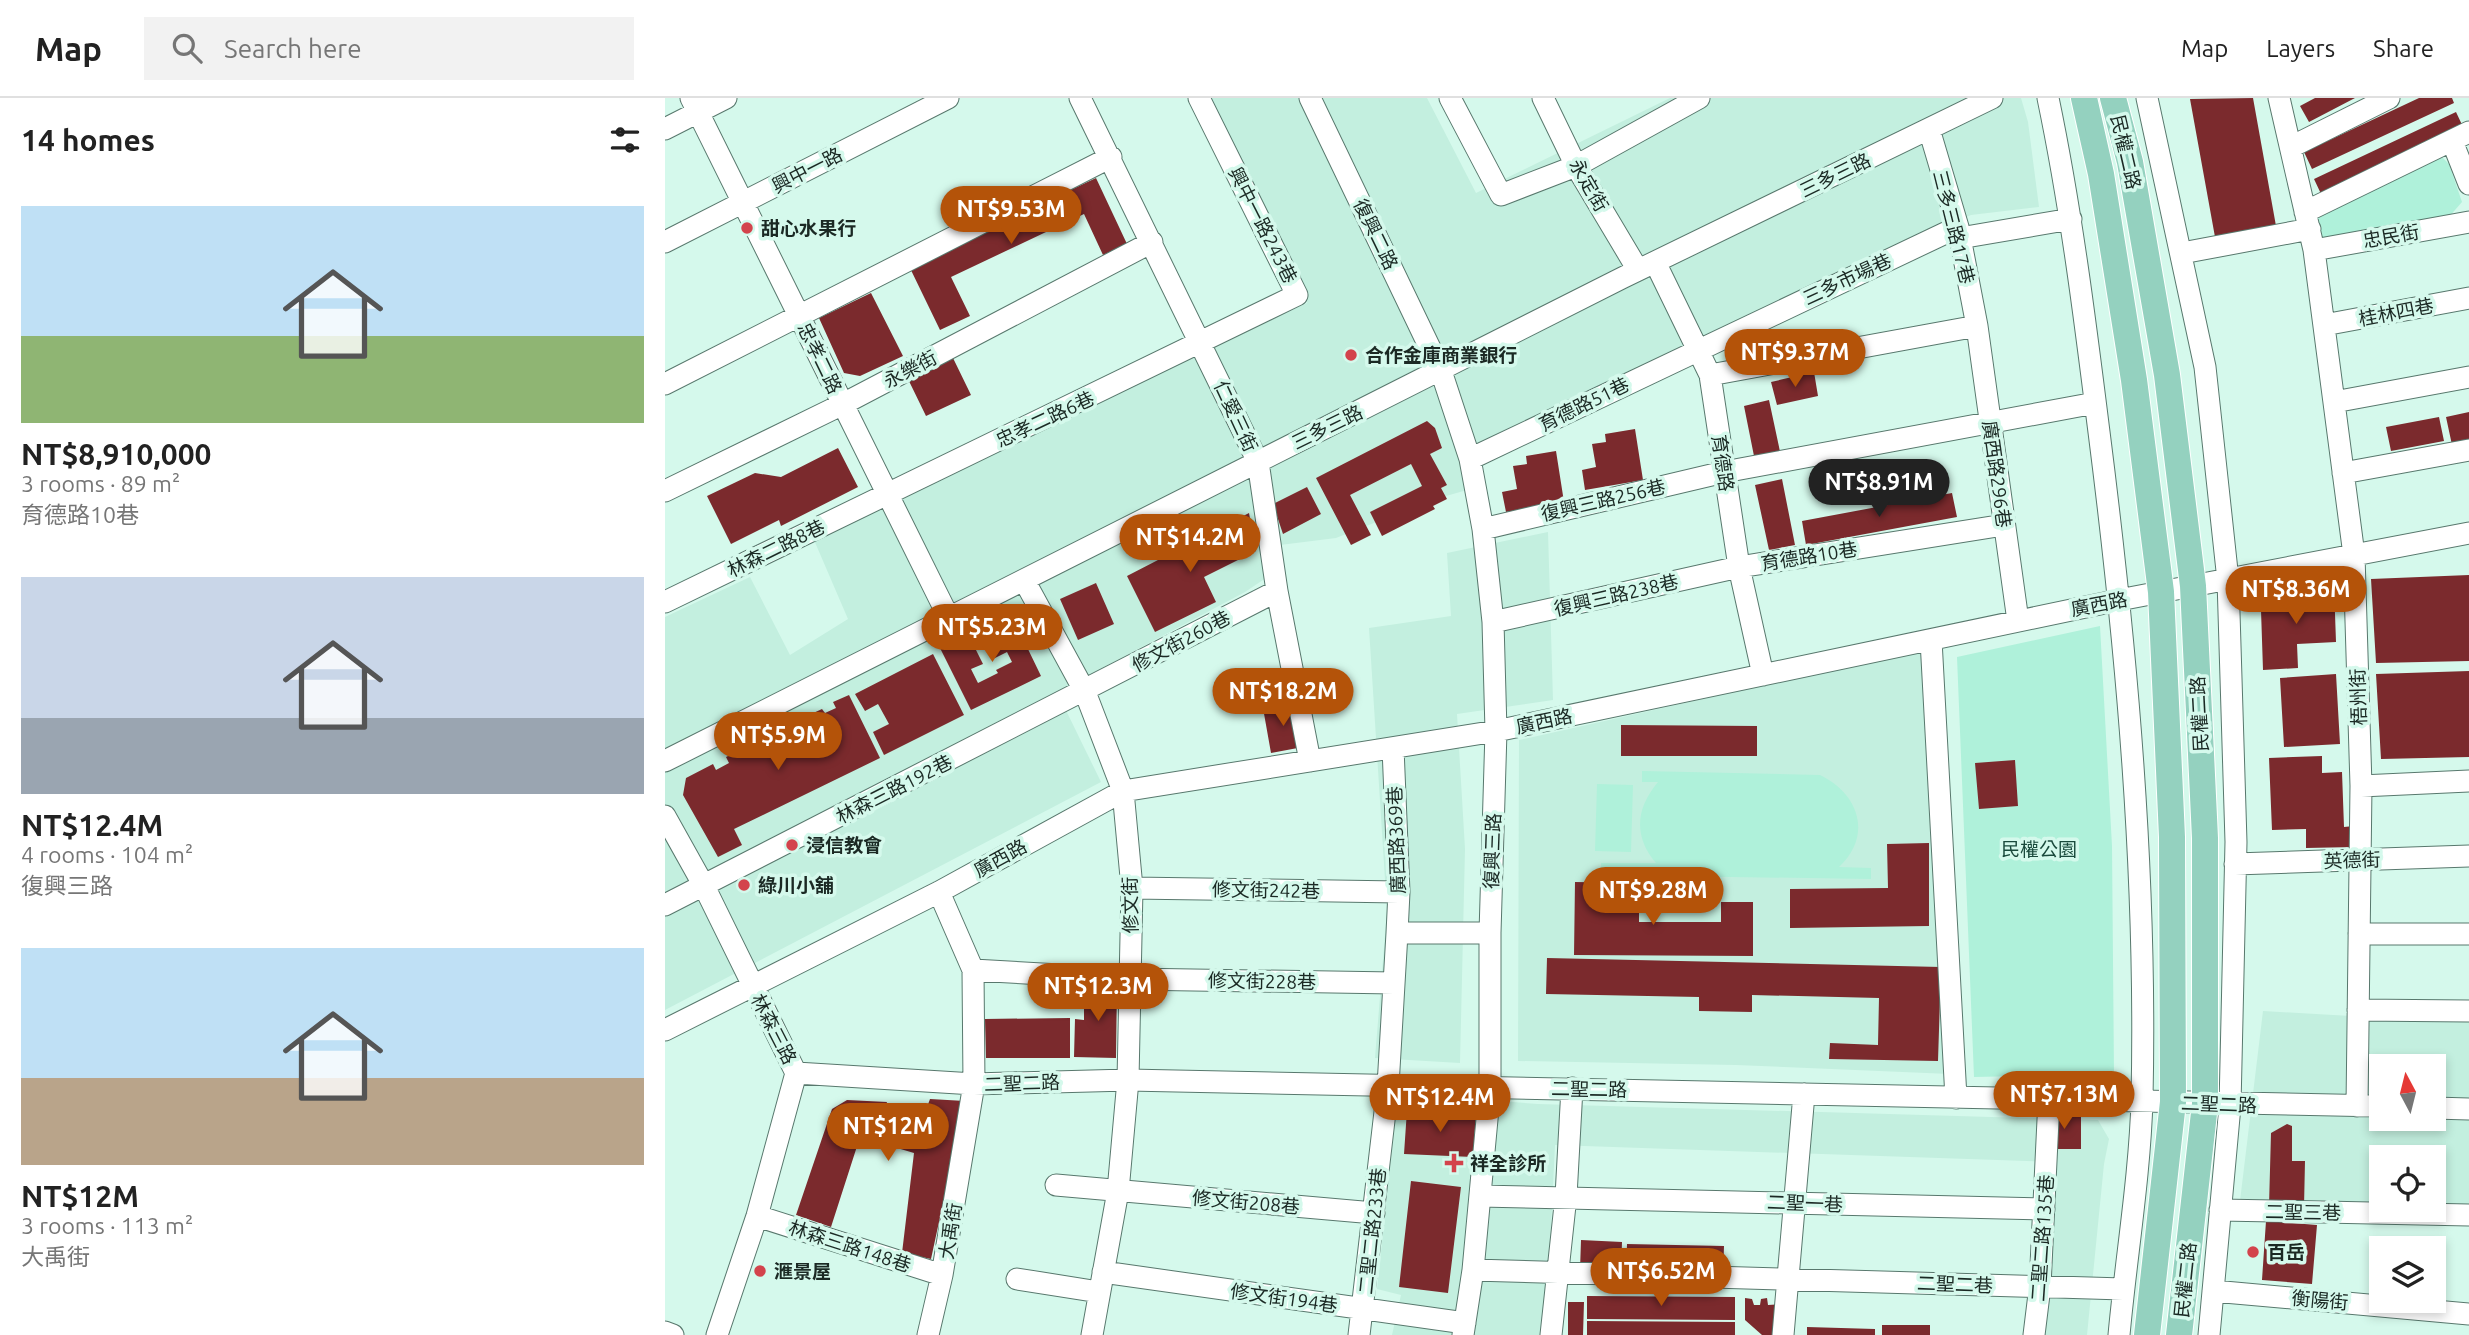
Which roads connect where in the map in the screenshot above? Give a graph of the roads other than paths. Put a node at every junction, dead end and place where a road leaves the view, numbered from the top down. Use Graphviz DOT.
graph roads {
  1 [pos="726,98"];
  2 [pos="948,98"];
  3 [pos="1080,98"];
  4 [pos="1199,98"];
  5 [pos="1310,98"];
  6 [pos="1450,98"];
  7 [pos="1543,98"];
  8 [pos="1699,98"];
  9 [pos="1992,98"];
  10 [pos="2048,98"];
  11 [pos="2084,98"];
  12 [pos="2113,98"];
  13 [pos="2147,98"];
  14 [pos="2279,98"];
  15 [pos="2389,98"];
  16 [pos="695,105"];
  17 [pos="665,129"];
  18 [pos="1929,129"];
  19 [pos="2460,136"];
  20 [pos="2291,147"];
  21 [pos="1111,158"];
  22 [pos="1576,166"];
  23 [pos="2469,184"];
  24 [pos="743,202"];
  25 [pos="2071,219"];
  26 [pos="2469,222"];
  27 [pos="2310,230"];
  28 [pos="1959,233"];
  29 [pos="665,242"];
  30 [pos="1152,242"];
  31 [pos="2182,253"];
  32 [pos="1647,266"];
  33 [pos="2469,298"];
  34 [pos="800,318"];
  35 [pos="1977,326"];
  36 [pos="2324,326"];
  37 [pos="1202,344"];
  38 [pos="1699,349"];
  39 [pos="1441,371"];
  40 [pos="1710,375"];
  41 [pos="2469,377"];
  42 [pos="665,384"];
  43 [pos="2333,402"];
  44 [pos="2095,403"];
  45 [pos="843,404"];
  46 [pos="1990,424"];
  47 [pos="2469,450"];
  48 [pos="1470,459"];
  49 [pos="1258,462"];
  50 [pos="1724,472"];
  51 [pos="2343,473"];
  52 [pos="665,491"];
  53 [pos="887,494"];
  54 [pos="2004,525"];
  55 [pos="1483,529"];
  56 [pos="2469,533"];
  57 [pos="2354,555"];
  58 [pos="1739,568"];
  59 [pos="1024,580"];
  60 [pos="2228,580"];
  61 [pos="2193,586"];
  62 [pos="1277,591"];
  63 [pos="2161,593"];
  64 [pos="2119,600"];
  65 [pos="665,603"];
  66 [pos="949,618"];
  67 [pos="2018,621"];
  68 [pos="1493,622"];
  69 [pos="1931,640"];
  70 [pos="1763,675"];
  71 [pos="1085,692"];
  72 [pos="1496,731"];
  73 [pos="1393,748"];
  74 [pos="665,761"];
  75 [pos="1310,761"];
  76 [pos="2469,781"];
  77 [pos="2361,786"];
  78 [pos="1123,791"];
  79 [pos="665,816"];
  80 [pos="2469,856"];
  81 [pos="2360,860"];
  82 [pos="2235,864"];
  83 [pos="704,886"];
  84 [pos="1132,888"];
  85 [pos="939,892"];
  86 [pos="1399,892"];
  87 [pos="665,905"];
  88 [pos="1397,933"];
  89 [pos="1490,933"];
  90 [pos="2359,934"];
  91 [pos="2469,934"];
  92 [pos="973,970"];
  93 [pos="1130,979"];
  94 [pos="1394,983"];
  95 [pos="753,986"];
  96 [pos="2358,1010"];
  97 [pos="2469,1010"];
  98 [pos="665,1030"];
  99 [pos="796,1073"];
  100 [pos="1128,1080"];
  101 [pos="974,1084"];
  102 [pos="1388,1086"];
  103 [pos="1490,1087"];
  104 [pos="1572,1088"];
  105 [pos="1804,1094"];
  106 [pos="1956,1098"];
  107 [pos="2049,1099"];
  108 [pos="2142,1101"];
  109 [pos="2172,1102"];
  110 [pos="2218,1105"];
  111 [pos="2357,1106"];
  112 [pos="2369,1106"];
  113 [pos="2447,1108"];
  114 [pos="2469,1109"];
  115 [pos="1055,1185"];
  116 [pos="1118,1191"];
  117 [pos="1480,1196"];
  118 [pos="1566,1196"];
  119 [pos="1795,1203"];
  120 [pos="2044,1209"];
  121 [pos="2220,1210"];
  122 [pos="1374,1213"];
  123 [pos="2469,1215"];
  124 [pos="757,1216"];
  125 [pos="1473,1269"];
  126 [pos="1559,1272"];
  127 [pos="942,1275"];
  128 [pos="1017,1279"];
  129 [pos="1788,1279"];
  130 [pos="1101,1282"];
  131 [pos="2040,1286"];
  132 [pos="2123,1289"];
  133 [pos="2213,1291"];
  134 [pos="1364,1309"];
  135 [pos="2469,1314"];
  136 [pos="1464,1329"];
  137 [pos="665,1332"];
  138 [pos="673,1335"];
  139 [pos="717,1335"];
  140 [pos="928,1335"];
  141 [pos="1092,1335"];
  142 [pos="1359,1335"];
  143 [pos="1551,1335"];
  144 [pos="1783,1335"];
  145 [pos="2033,1335"];
  146 [pos="2119,1335"];
  147 [pos="2147,1335"];
  148 [pos="2179,1335"];
  149 [pos="2209,1335"];
  1 -- 16 [label="street"];
  2 -- 24 [label="street, 興中一路"];
  3 -- 21 [label="street, 仁愛三街"];
  4 -- 37 [label="street, 興中一路243巷"];
  5 -- 39 [label="street, 復興二路"];
  6 -- 22 [label="street"];
  7 -- 22 [label="street, 永定街"];
  8 -- 22 [label="street"];
  9 -- 18 [label="street, 三多三路"];
  10 -- 25 [label="street"];
  11 -- 63 [label="main road, 民權二路"];
  12 -- 61 [label="main road, 民權二路"];
  13 -- 31 [label="street, 民權二路"];
  14 -- 20 [label="street, 梧州街"];
  15 -- 20 [label="street"];
  16 -- 17 [label="street"];
  16 -- 24 [label="street, 忠孝二路"];
  18 -- 28 [label="street, 三多三路17巷"];
  18 -- 32 [label="street, 三多三路"];
  19 -- 23 [label="street"];
  19 -- 27 [label="street"];
  20 -- 27 [label="street, 梧州街"];
  21 -- 30 [label="street, 仁愛三街"];
  21 -- 34 [label="street"];
  22 -- 32 [label="street, 永定街"];
  24 -- 29 [label="street, 興中一路"];
  24 -- 34 [label="street, 忠孝二路"];
  25 -- 28 [label="street, 三多市場巷"];
  25 -- 44 [label="street"];
  26 -- 27 [label="street, 忠民街"];
  27 -- 31 [label="street"];
  27 -- 36 [label="street, 梧州街"];
  28 -- 35 [label="street, 三多三路17巷"];
  28 -- 38 [label="street, 三多市場巷"];
  30 -- 37 [label="street, 仁愛三街"];
  30 -- 45 [label="street, 永樂街"];
  31 -- 60 [label="street, 民權二路"];
  32 -- 38 [label="street, 育德路"];
  32 -- 39 [label="street, 三多三路"];
  33 -- 36 [label="street, 桂林四巷"];
  34 -- 42 [label="street"];
  34 -- 45 [label="street, 忠孝二路"];
  35 -- 40 [label="street"];
  35 -- 46 [label="street, 廣西路296巷"];
  36 -- 43 [label="street, 梧州街"];
  37 -- 49 [label="street, 仁愛三街"];
  37 -- 53 [label="street, 忠孝二路6巷"];
  38 -- 40 [label="street, 育德路"];
  38 -- 48 [label="street, 育德路51巷"];
  39 -- 48 [label="street, 復興三路"];
  39 -- 49 [label="street, 三多三路"];
  40 -- 50 [label="street, 育德路"];
  41 -- 43 [label="street"];
  43 -- 51 [label="street, 梧州街"];
  44 -- 46 [label="street, 復興三路256巷"];
  44 -- 64 [label="street"];
  45 -- 52 [label="street, 永樂街"];
  45 -- 53 [label="street, 忠孝二路"];
  46 -- 50 [label="street, 復興三路256巷"];
  46 -- 54 [label="street, 廣西路296巷"];
  47 -- 51 [label="street"];
  48 -- 55 [label="street, 復興三路"];
  49 -- 59 [label="street, 三多三路"];
  49 -- 62 [label="street, 仁愛三街"];
  50 -- 55 [label="street, 復興三路256巷"];
  50 -- 58 [label="street, 育德路"];
  51 -- 57 [label="street, 梧州街"];
  53 -- 65 [label="street, 林森二路8巷"];
  53 -- 66 [label="street, 忠孝二路"];
  54 -- 58 [label="street, 育德路10巷"];
  54 -- 67 [label="street, 廣西路296巷"];
  55 -- 68 [label="street, 復興三路"];
  56 -- 57 [label="street, 廣西路"];
  57 -- 60 [label="street, 廣西路"];
  57 -- 77 [label="street, 梧州街"];
  58 -- 68 [label="street, 復興三路238巷"];
  58 -- 70 [label="street, 育德路"];
  59 -- 66 [label="street, 三多三路"];
  59 -- 71 [label="street, 修文街"];
  60 -- 61 [label="street, 廣西路"];
  60 -- 82 [label="street, 民權二路"];
  61 -- 63 [label="street, 廣西路"];
  61 -- 110 [label="main road, 民權二路"];
  62 -- 71 [label="street, 修文街260巷"];
  62 -- 75 [label="street, 仁愛三街"];
  63 -- 64 [label="street, 廣西路"];
  63 -- 109 [label="main road, 民權二路"];
  64 -- 67 [label="street, 廣西路"];
  64 -- 108 [label="street"];
  66 -- 74 [label="street, 三多三路"];
  67 -- 69 [label="street, 廣西路"];
  68 -- 72 [label="street, 復興三路"];
  69 -- 70 [label="street, 廣西路"];
  69 -- 106 [label="street"];
  70 -- 72 [label="street, 廣西路"];
  71 -- 78 [label="street, 修文街"];
  71 -- 83 [label="street, 林森三路192巷"];
  72 -- 73 [label="street, 廣西路"];
  72 -- 89 [label="street, 復興三路"];
  73 -- 75 [label="street, 廣西路"];
  73 -- 86 [label="street, 廣西路369巷"];
  75 -- 78 [label="street, 廣西路"];
  76 -- 77 [label="street"];
  77 -- 81 [label="street, 梧州街"];
  78 -- 84 [label="street, 修文街"];
  78 -- 85 [label="street, 廣西路"];
  79 -- 83 [label="street, 林森三路"];
  80 -- 81 [label="street, 英德街"];
  81 -- 82 [label="street, 英德街"];
  81 -- 90 [label="street, 梧州街"];
  82 -- 110 [label="street, 民權二路"];
  83 -- 87 [label="street, 林森三路192巷"];
  83 -- 95 [label="street, 林森三路"];
  84 -- 86 [label="street, 修文街242巷"];
  84 -- 93 [label="street, 修文街"];
  85 -- 92 [label="street"];
  85 -- 95 [label="street, 廣西路"];
  86 -- 88 [label="street, 廣西路369巷"];
  88 -- 89 [label="street"];
  88 -- 94 [label="street, 廣西路369巷"];
  89 -- 103 [label="street, 復興三路"];
  90 -- 91 [label="street"];
  90 -- 96 [label="street, 梧州街"];
  92 -- 93 [label="street, 修文街228巷"];
  92 -- 101 [label="street, 大禹街"];
  93 -- 94 [label="street, 修文街228巷"];
  93 -- 100 [label="street, 修文街"];
  94 -- 102 [label="street, 二聖二路233巷"];
  95 -- 98 [label="street, 廣西路"];
  95 -- 99 [label="street, 林森三路"];
  96 -- 97 [label="street"];
  96 -- 111 [label="street, 梧州街"];
  99 -- 101 [label="street, 二聖二路"];
  99 -- 124 [label="street, 林森三路"];
  100 -- 101 [label="street, 二聖二路"];
  100 -- 102 [label="street, 二聖二路"];
  100 -- 116 [label="street, 修文街"];
  101 -- 127 [label="street, 大禹街"];
  102 -- 103 [label="street, 二聖二路"];
  102 -- 122 [label="street, 二聖二路233巷"];
  103 -- 104 [label="street, 二聖二路"];
  103 -- 117 [label="street, 復興三路"];
  104 -- 105 [label="street, 二聖二路"];
  104 -- 118 [label="street"];
  105 -- 106 [label="street, 二聖二路"];
  105 -- 119 [label="street"];
  106 -- 107 [label="street, 二聖二路"];
  107 -- 108 [label="street, 二聖二路"];
  107 -- 120 [label="street, 二聖二路135巷"];
  108 -- 109 [label="street, 二聖二路"];
  108 -- 132 [label="street"];
  109 -- 110 [label="street, 二聖二路"];
  109 -- 147 [label="main road, 民權二路"];
  110 -- 111 [label="street, 二聖二路"];
  110 -- 121 [label="street, 民權二路"];
  110 -- 148 [label="main road, 民權二路"];
  111 -- 112 [label="street, 二聖二路"];
  113 -- 114 [label="street"];
  115 -- 116 [label="street, 修文街208巷"];
  116 -- 122 [label="street, 修文街208巷"];
  116 -- 130 [label="street, 修文街"];
  117 -- 118 [label="street, 二聖一巷"];
  117 -- 125 [label="street, 復興三路"];
  118 -- 119 [label="street, 二聖一巷"];
  118 -- 126 [label="street"];
  119 -- 120 [label="street, 二聖一巷"];
  119 -- 129 [label="street"];
  120 -- 131 [label="street, 二聖二路135巷"];
  121 -- 123 [label="street, 二聖三巷"];
  121 -- 133 [label="street, 民權二路"];
  122 -- 134 [label="street, 二聖二路233巷"];
  124 -- 127 [label="street, 林森三路148巷"];
  124 -- 139 [label="street, 林森三路"];
  125 -- 126 [label="street, 二聖二巷"];
  125 -- 136 [label="street, 復興三路"];
  126 -- 129 [label="street, 二聖二巷"];
  126 -- 143 [label="street"];
  127 -- 140 [label="street, 大禹街"];
  128 -- 130 [label="street, 修文街194巷"];
  129 -- 131 [label="street, 二聖二巷"];
  129 -- 144 [label="street"];
  130 -- 134 [label="street, 修文街194巷"];
  130 -- 141 [label="street, 修文街"];
  131 -- 132 [label="street, 二聖二巷"];
  131 -- 145 [label="street, 二聖二路135巷"];
  132 -- 146 [label="street"];
  133 -- 135 [label="street, 衡陽街"];
  133 -- 149 [label="street, 民權二路"];
  134 -- 136 [label="street, 修文街194巷"];
  134 -- 142 [label="street, 二聖二路233巷"];
  137 -- 138 [label="street"];
}
